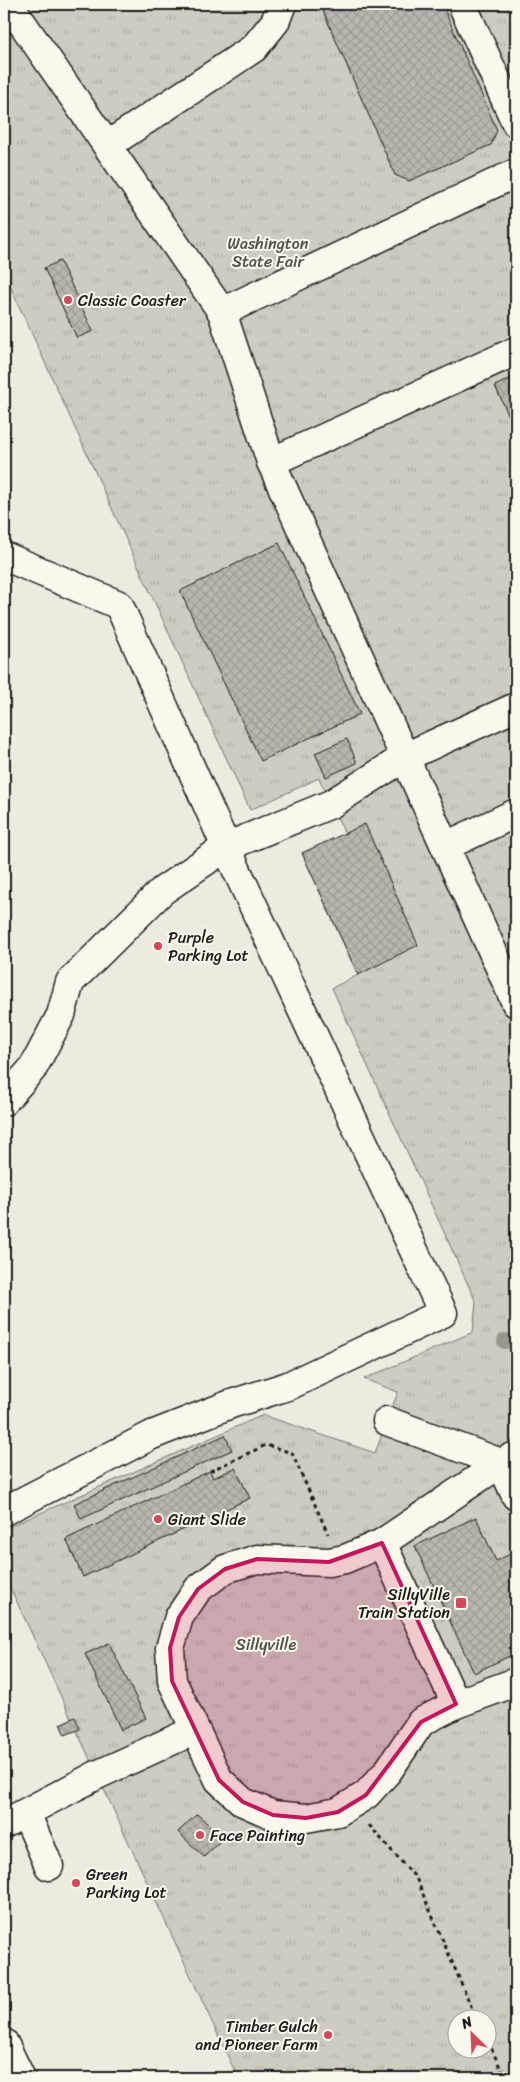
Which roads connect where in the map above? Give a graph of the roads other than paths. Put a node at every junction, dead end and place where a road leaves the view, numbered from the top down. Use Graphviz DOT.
graph roads {
  1 [pos="9,4"];
  2 [pos="282,4"];
  3 [pos="462,4"];
  4 [pos="516,123"];
  5 [pos="108,145"];
  6 [pos="516,173"];
  7 [pos="222,312"];
  8 [pos="516,351"];
  9 [pos="271,462"];
  10 [pos="4,556"];
  11 [pos="516,707"];
  12 [pos="405,757"];
  13 [pos="516,813"];
  14 [pos="446,846"];
  15 [pos="226,847"];
  16 [pos="516,1003"];
  17 [pos="4,1101"];
  18 [pos="387,1421"];
  19 [pos="509,1459"];
  20 [pos="516,1496"];
  21 [pos="4,1511"];
  22 [pos="382,1543"];
  23 [pos="516,1682"];
  24 [pos="456,1704"];
  25 [pos="195,1730"];
  26 [pos="15,1819"];
  27 [pos="49,1866"];
  28 [pos="4,2043"];
  29 [pos="21,2078"];
  1 -- 5 [label="street"];
  2 -- 5 [label="street"];
  3 -- 4 [label="street"];
  5 -- 7 [label="street"];
  6 -- 7 [label="street"];
  7 -- 9 [label="street"];
  8 -- 9 [label="street"];
  9 -- 12 [label="street"];
  10 -- 15 [label="street"];
  11 -- 12 [label="street"];
  12 -- 14 [label="street"];
  12 -- 15 [label="street"];
  13 -- 14 [label="street"];
  14 -- 16 [label="street"];
  15 -- 17 [label="street"];
  15 -- 21 [label="street"];
  18 -- 19 [label="street"];
  19 -- 20 [label="street"];
  19 -- 22 [label="street"];
  22 -- 24 [label="street"];
  22 -- 25 [label="street"];
  23 -- 24 [label="street"];
  24 -- 25 [label="street"];
  25 -- 26 [label="street"];
  26 -- 27 [label="street"];
  28 -- 29 [label="street"];
}
